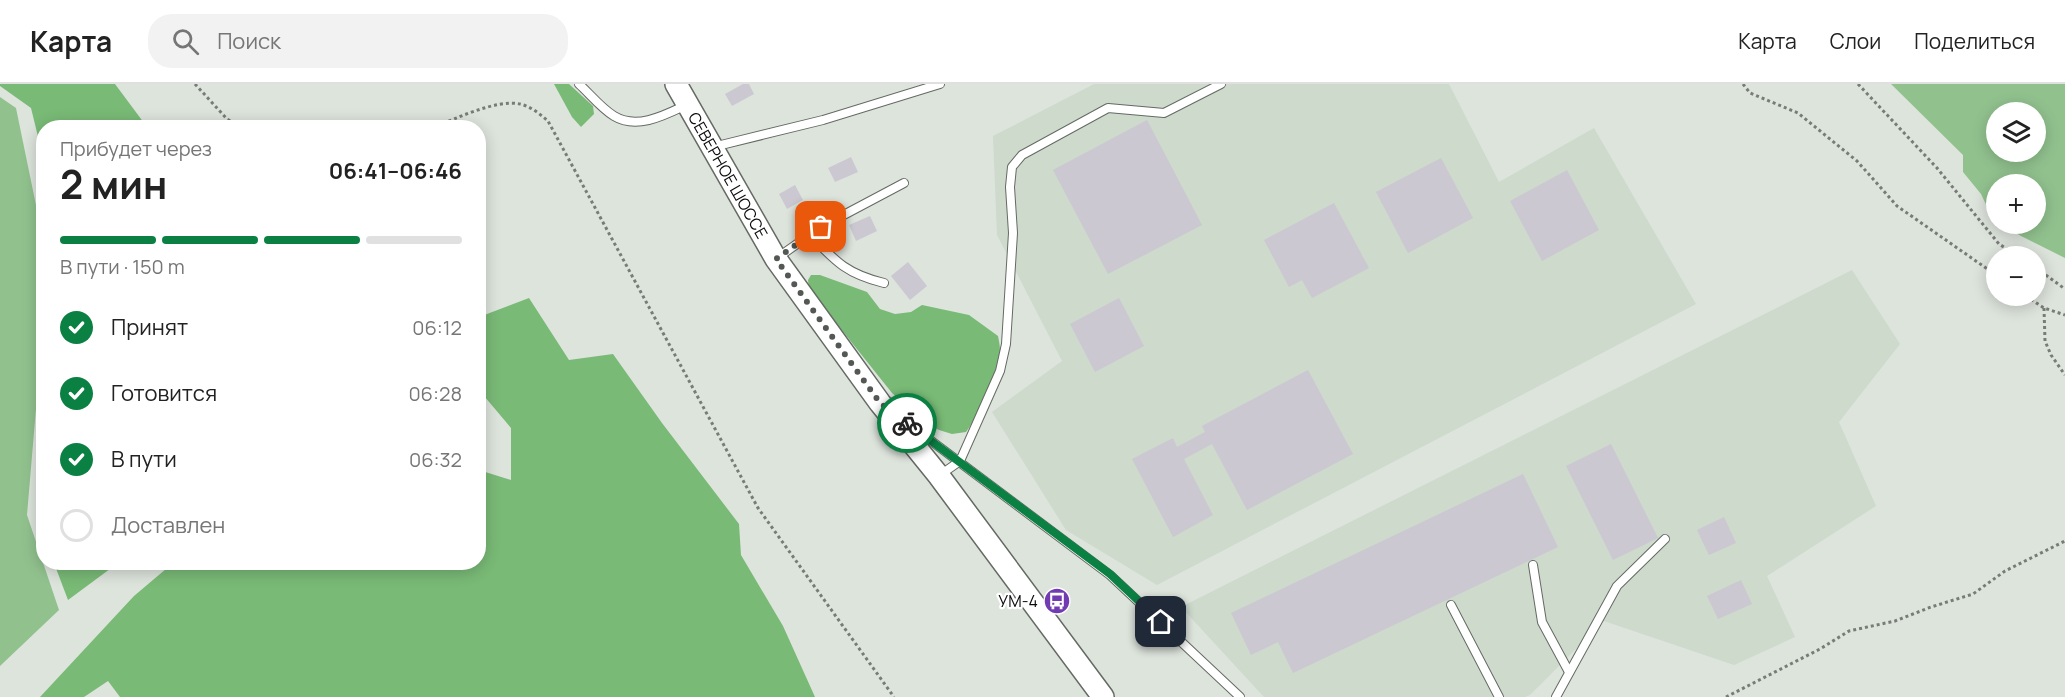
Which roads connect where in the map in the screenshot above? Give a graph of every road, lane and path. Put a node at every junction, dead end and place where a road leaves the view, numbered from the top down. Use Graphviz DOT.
graph roads {
  1 [pos="195,84"];
  2 [pos="579,84"];
  3 [pos="676,84"];
  4 [pos="940,84"];
  5 [pos="1221,84"];
  6 [pos="1743,84"];
  7 [pos="1858,84"];
  8 [pos="688,105"];
  9 [pos="229,120"];
  10 [pos="455,120"];
  11 [pos="711,147"];
  12 [pos="904,183"];
  13 [pos="810,235"];
  14 [pos="2002,246"];
  15 [pos="776,259"];
  16 [pos="1986,268"];
  17 [pos="2046,275"];
  18 [pos="884,283"];
  19 [pos="2065,289"];
  20 [pos="2041,306"];
  21 [pos="2044,308"];
  22 [pos="2065,315"];
  23 [pos="2065,375"];
  24 [pos="880,403"];
  25 [pos="960,461"];
  26 [pos="939,476"];
  27 [pos="1665,539"];
  28 [pos="2065,541"];
  29 [pos="1533,565"];
  30 [pos="1450,606"];
  31 [pos="1063,645"];
  32 [pos="1569,672"];
  33 [pos="894,697"];
  34 [pos="1092,697"];
  35 [pos="1103,697"];
  36 [pos="1239,697"];
  37 [pos="1499,697"];
  38 [pos="1556,697"];
  39 [pos="1726,697"];
  1 -- 9 [label="path"];
  2 -- 8 [label="lane"];
  3 -- 8 [label="main road, СЕВЕРНОЕ ШОССЕ"];
  4 -- 11 [label="lane"];
  5 -- 25 [label="lane"];
  6 -- 16 [label="path"];
  7 -- 14 [label="path"];
  8 -- 11 [label="main road, СЕВЕРНОЕ ШОССЕ"];
  10 -- 33 [label="path"];
  11 -- 15 [label="main road, СЕВЕРНОЕ ШОССЕ"];
  12 -- 13 [label="lane"];
  13 -- 15 [label="lane"];
  13 -- 18 [label="lane"];
  15 -- 24 [label="main road, СЕВЕРНОЕ ШОССЕ"];
  17 -- 19 [label="path"];
  20 -- 21 [label="path"];
  21 -- 22 [label="path"];
  21 -- 23 [label="path"];
  24 -- 25 [label="lane"];
  24 -- 26 [label="main road, СЕВЕРНОЕ ШОССЕ"];
  25 -- 26 [label="lane"];
  25 -- 36 [label="lane"];
  26 -- 31 [label="main road, СЕВЕРНОЕ ШОССЕ"];
  27 -- 32 [label="lane"];
  28 -- 39 [label="path"];
  29 -- 32 [label="lane"];
  30 -- 37 [label="lane"];
  31 -- 34 [label="main road"];
  31 -- 35 [label="main road, СЕВЕРНОЕ ШОССЕ"];
  32 -- 38 [label="lane"];
}
